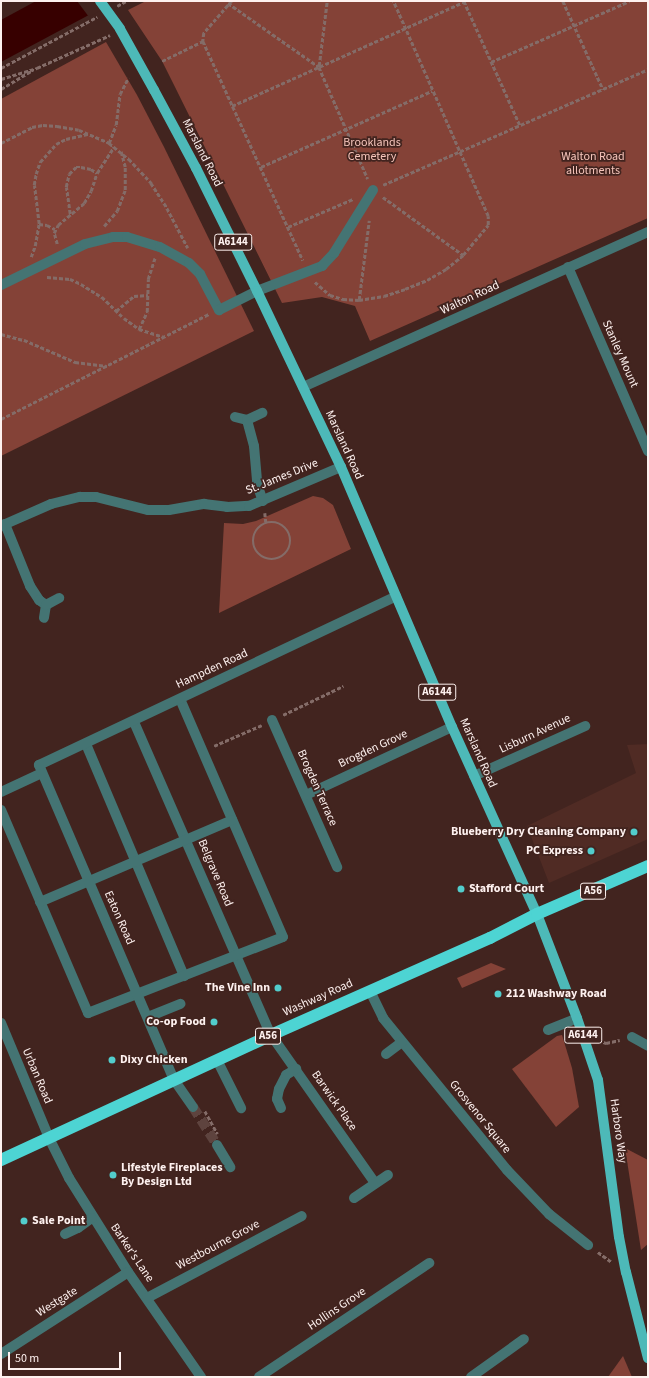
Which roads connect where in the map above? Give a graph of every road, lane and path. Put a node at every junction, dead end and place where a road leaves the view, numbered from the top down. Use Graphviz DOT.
graph roads {
  1 [pos="100,1"];
  2 [pos="126,1"];
  3 [pos="232,1"];
  4 [pos="327,1"];
  5 [pos="393,1"];
  6 [pos="465,1"];
  7 [pos="563,1"];
  8 [pos="629,1"];
  9 [pos="228,4"];
  10 [pos="113,8"];
  11 [pos="100,15"];
  12 [pos="574,25"];
  13 [pos="117,26"];
  14 [pos="405,28"];
  15 [pos="203,41"];
  16 [pos="162,61"];
  17 [pos="491,62"];
  18 [pos="319,67"];
  19 [pos="1,68"];
  20 [pos="37,68"];
  21 [pos="648,69"];
  22 [pos="128,78"];
  23 [pos="1,79"];
  24 [pos="1,88"];
  25 [pos="602,89"];
  26 [pos="432,91"];
  27 [pos="232,106"];
  28 [pos="520,125"];
  29 [pos="346,128"];
  30 [pos="89,134"];
  31 [pos="1,143"];
  32 [pos="109,143"];
  33 [pos="114,147"];
  34 [pos="121,152"];
  35 [pos="460,152"];
  36 [pos="261,167"];
  37 [pos="97,173"];
  38 [pos="373,190"];
  39 [pos="370,214"];
  40 [pos="70,215"];
  41 [pos="39,224"];
  42 [pos="288,227"];
  43 [pos="55,229"];
  44 [pos="648,232"];
  45 [pos="85,244"];
  46 [pos="160,246"];
  47 [pos="190,254"];
  48 [pos="463,255"];
  49 [pos="62,256"];
  50 [pos="568,267"];
  51 [pos="309,272"];
  52 [pos="19,276"];
  53 [pos="44,277"];
  54 [pos="1,285"];
  55 [pos="257,292"];
  56 [pos="148,295"];
  57 [pos="359,300"];
  58 [pos="219,310"];
  59 [pos="116,311"];
  60 [pos="139,329"];
  61 [pos="1,334"];
  62 [pos="164,337"];
  63 [pos="108,366"];
  64 [pos="302,387"];
  65 [pos="262,413"];
  66 [pos="235,417"];
  67 [pos="1,419"];
  68 [pos="247,420"];
  69 [pos="648,451"];
  70 [pos="341,467"];
  71 [pos="263,501"];
  72 [pos="272,521"];
  73 [pos="3,525"];
  74 [pos="396,596"];
  75 [pos="59,598"];
  76 [pos="46,605"];
  77 [pos="44,618"];
  78 [pos="180,699"];
  79 [pos="272,720"];
  80 [pos="134,722"];
  81 [pos="585,726"];
  82 [pos="452,727"];
  83 [pos="86,744"];
  84 [pos="41,769"];
  85 [pos="474,776"];
  86 [pos="1,792"];
  87 [pos="306,795"];
  88 [pos="1,810"];
  89 [pos="232,820"];
  90 [pos="187,841"];
  91 [pos="135,862"];
  92 [pos="648,866"];
  93 [pos="337,867"];
  94 [pos="88,882"];
  95 [pos="40,902"];
  96 [pos="537,914"];
  97 [pos="236,957"];
  98 [pos="184,976"];
  99 [pos="370,991"];
  100 [pos="138,994"];
  101 [pos="180,1004"];
  102 [pos="148,1017"];
  103 [pos="577,1018"];
  104 [pos="1,1023"];
  105 [pos="548,1030"];
  106 [pos="271,1035"];
  107 [pos="583,1035"];
  108 [pos="632,1037"];
  109 [pos="402,1042"];
  110 [pos="648,1046"];
  111 [pos="386,1054"];
  112 [pos="217,1060"];
  113 [pos="296,1069"];
  114 [pos="174,1080"];
  115 [pos="193,1108"];
  116 [pos="241,1108"];
  117 [pos="281,1108"];
  118 [pos="204,1110"];
  119 [pos="49,1138"];
  120 [pos="218,1140"];
  121 [pos="1,1160"];
  122 [pos="230,1167"];
  123 [pos="388,1174"];
  124 [pos="375,1183"];
  125 [pos="354,1198"];
  126 [pos="302,1216"];
  127 [pos="92,1218"];
  128 [pos="65,1234"];
  129 [pos="588,1245"];
  130 [pos="429,1263"];
  131 [pos="128,1272"];
  132 [pos="626,1272"];
  133 [pos="147,1298"];
  134 [pos="524,1339"];
  135 [pos="1,1354"];
  136 [pos="648,1358"];
  137 [pos="201,1377"];
  138 [pos="259,1377"];
  139 [pos="471,1377"];
  1 -- 13 [label="main road, Marsland Road / A6144"];
  2 -- 10 [label="path"];
  3 -- 9 [label="path"];
  4 -- 18 [label="path"];
  5 -- 14 [label="path"];
  6 -- 14 [label="path"];
  6 -- 17 [label="path"];
  7 -- 12 [label="path"];
  8 -- 12 [label="path"];
  9 -- 15 [label="path"];
  9 -- 18 [label="path"];
  11 -- 19 [label="path"];
  12 -- 17 [label="path"];
  12 -- 25 [label="path"];
  13 -- 20 [label="path"];
  13 -- 55 [label="main road, Marsland Road / A6144"];
  14 -- 18 [label="path"];
  14 -- 26 [label="path"];
  15 -- 16 [label="path"];
  15 -- 27 [label="path"];
  17 -- 28 [label="path"];
  18 -- 27 [label="path"];
  18 -- 29 [label="path"];
  20 -- 23 [label="path"];
  20 -- 24 [label="path"];
  21 -- 25 [label="path"];
  22 -- 32 [label="path"];
  25 -- 28 [label="path"];
  26 -- 29 [label="path"];
  26 -- 35 [label="path"];
  27 -- 36 [label="path"];
  28 -- 35 [label="path"];
  29 -- 36 [label="path"];
  29 -- 38 [label="path"];
  30 -- 31 [label="path"];
  30 -- 32 [label="path"];
  30 -- 41 [label="path"];
  32 -- 33 [label="path"];
  33 -- 34 [label="path"];
  33 -- 37 [label="path"];
  34 -- 45 [label="path"];
  34 -- 47 [label="path"];
  35 -- 38 [label="path"];
  35 -- 48 [label="path"];
  36 -- 42 [label="path"];
  37 -- 40 [label="path"];
  37 -- 40 [label="path"];
  38 -- 42 [label="path"];
  38 -- 48 [label="path"];
  38 -- 51 [label="street"];
  39 -- 57 [label="path"];
  40 -- 43 [label="path"];
  41 -- 43 [label="path"];
  41 -- 52 [label="path"];
  42 -- 51 [label="path"];
  43 -- 49 [label="path"];
  44 -- 50 [label="street, Walton Road"];
  45 -- 46 [label="street"];
  45 -- 49 [label="street"];
  46 -- 56 [label="path"];
  46 -- 58 [label="street"];
  48 -- 57 [label="path"];
  49 -- 52 [label="street"];
  50 -- 64 [label="street, Walton Road"];
  50 -- 69 [label="street, Stanley Mount"];
  51 -- 55 [label="street"];
  51 -- 57 [label="path"];
  52 -- 54 [label="street"];
  53 -- 59 [label="path"];
  55 -- 58 [label="street"];
  55 -- 64 [label="main road, Marsland Road / A6144"];
  56 -- 59 [label="path"];
  56 -- 60 [label="path"];
  58 -- 62 [label="path"];
  59 -- 60 [label="path"];
  60 -- 62 [label="path"];
  61 -- 63 [label="path"];
  62 -- 63 [label="path"];
  63 -- 67 [label="path"];
  64 -- 70 [label="main road, Marsland Road / A6144"];
  65 -- 68 [label="street"];
  66 -- 68 [label="street"];
  68 -- 71 [label="street"];
  70 -- 71 [label="street, St. James Drive"];
  70 -- 74 [label="main road, Marsland Road / A6144"];
  71 -- 73 [label="street, St. James Drive"];
  72 -- 72 [label="path"];
  73 -- 76 [label="street"];
  74 -- 78 [label="street, Hampden Road"];
  74 -- 82 [label="main road, Marsland Road / A6144"];
  75 -- 76 [label="street"];
  76 -- 77 [label="street"];
  78 -- 80 [label="street, Hampden Road"];
  78 -- 89 [label="street"];
  79 -- 87 [label="street, Brogden Terrace"];
  80 -- 83 [label="street, Hampden Road"];
  80 -- 90 [label="street, Belgrave Road"];
  81 -- 85 [label="street, Lisburn Avenue"];
  82 -- 85 [label="main road, Marsland Road / A6144"];
  82 -- 87 [label="street, Brogden Grove"];
  83 -- 84 [label="street, Hampden Road"];
  83 -- 91 [label="street"];
  84 -- 86 [label="street, Hampden Road"];
  84 -- 94 [label="street, Eaton Road"];
  85 -- 96 [label="main road, Marsland Road / A6144"];
  87 -- 93 [label="street, Brogden Terrace"];
  88 -- 95 [label="street"];
  89 -- 90 [label="street"];
  89 -- 97 [label="street"];
  90 -- 91 [label="street"];
  90 -- 97 [label="street, Belgrave Road"];
  91 -- 94 [label="street"];
  91 -- 98 [label="street"];
  92 -- 96 [label="highway, Washway Road / A56"];
  94 -- 95 [label="street"];
  94 -- 100 [label="street, Eaton Road"];
  95 -- 100 [label="street"];
  96 -- 99 [label="highway, Washway Road / A56"];
  96 -- 103 [label="main road, Harboro Way / A6144"];
  97 -- 98 [label="street"];
  97 -- 106 [label="street, Belgrave Road"];
  98 -- 100 [label="street"];
  99 -- 106 [label="highway, Washway Road / A56"];
  99 -- 109 [label="street, Grosvenor Square"];
  100 -- 102 [label="street, Eaton Road"];
  101 -- 102 [label="street"];
  102 -- 114 [label="street, Eaton Road"];
  103 -- 105 [label="street"];
  103 -- 107 [label="main road, Harboro Way / A6144"];
  104 -- 119 [label="street, Urban Road"];
  106 -- 112 [label="highway, Washway Road / A56"];
  106 -- 113 [label="street, Barwick Place"];
  107 -- 108 [label="path"];
  107 -- 132 [label="main road, Harboro Way / A6144"];
  108 -- 110 [label="street"];
  109 -- 111 [label="street"];
  109 -- 129 [label="street, Grosvenor Square"];
  112 -- 114 [label="highway, Washway Road / A56"];
  112 -- 116 [label="street"];
  113 -- 117 [label="street"];
  113 -- 124 [label="street, Barwick Place"];
  114 -- 115 [label="street, Eaton Road"];
  114 -- 119 [label="highway, Washway Road / A56"];
  118 -- 120 [label="path"];
  119 -- 121 [label="highway, Washway Road / A56"];
  119 -- 127 [label="street, Barker's Lane"];
  120 -- 122 [label="street"];
  123 -- 124 [label="street"];
  124 -- 125 [label="street"];
  126 -- 133 [label="street, Westbourne Grove"];
  127 -- 128 [label="street"];
  127 -- 131 [label="street, Barker's Lane"];
  129 -- 132 [label="path"];
  130 -- 138 [label="street, Hollins Grove"];
  131 -- 133 [label="street, Barker's Lane"];
  131 -- 135 [label="street, Westgate"];
  132 -- 136 [label="main road, Harboro Way / A6144"];
  133 -- 137 [label="street, Barker's Lane"];
  134 -- 139 [label="street"];
}
